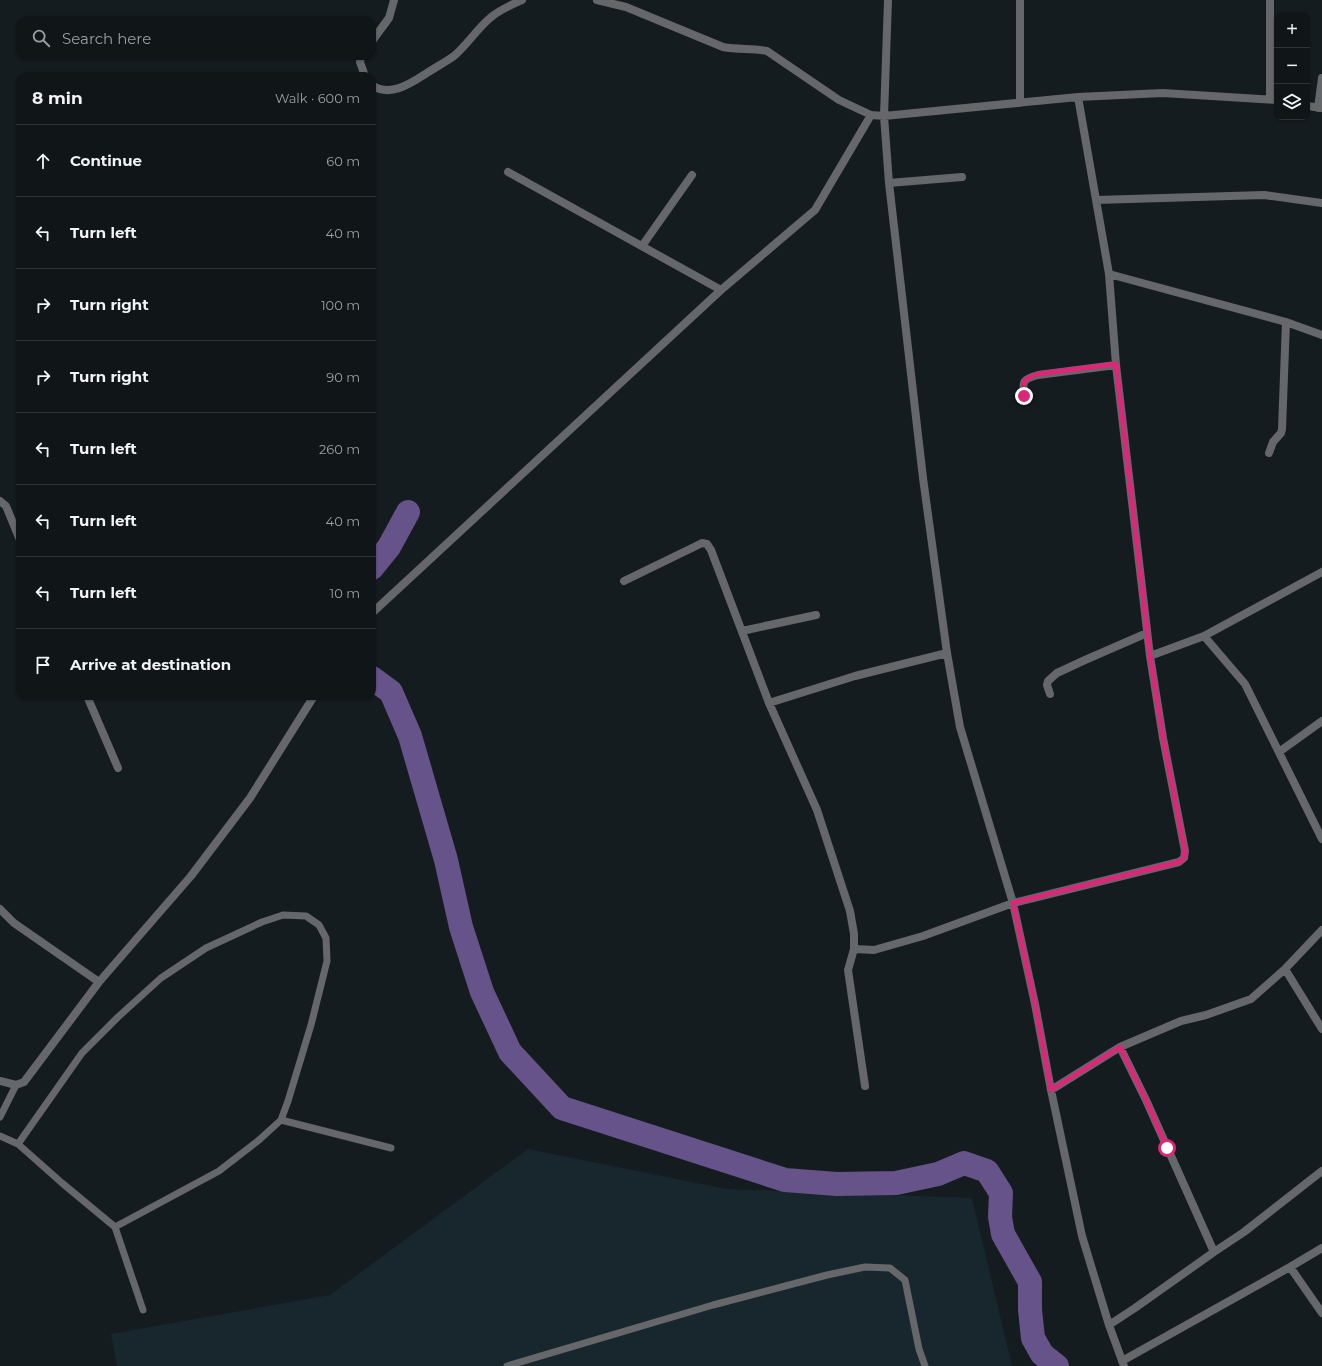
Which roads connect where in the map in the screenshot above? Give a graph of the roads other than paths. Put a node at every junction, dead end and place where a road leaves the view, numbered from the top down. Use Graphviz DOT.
graph roads {
  1 [pos="394,0"];
  2 [pos="522,0"];
  3 [pos="596,0"];
  4 [pos="888,0"];
  5 [pos="1020,0"];
  6 [pos="1270,0"];
  7 [pos="627,3"];
  8 [pos="376,36"];
  9 [pos="360,60"];
  10 [pos="364,72"];
  11 [pos="1322,78"];
  12 [pos="376,88"];
  13 [pos="1078,97"];
  14 [pos="1273,99"];
  15 [pos="1020,103"];
  16 [pos="1310,106"];
  17 [pos="1320,108"];
  18 [pos="871,115"];
  19 [pos="884,116"];
  20 [pos="508,172"];
  21 [pos="692,175"];
  22 [pos="962,177"];
  23 [pos="888,184"];
  24 [pos="1096,200"];
  25 [pos="1322,203"];
  26 [pos="642,246"];
  27 [pos="1109,274"];
  28 [pos="721,290"];
  29 [pos="1286,322"];
  30 [pos="1322,336"];
  31 [pos="1116,364"];
  32 [pos="1024,396"];
  33 [pos="1269,453"];
  34 [pos="0,501"];
  35 [pos="16,530"];
  36 [pos="1322,572"];
  37 [pos="624,581"];
  38 [pos="376,609"];
  39 [pos="816,615"];
  40 [pos="742,631"];
  41 [pos="1147,633"];
  42 [pos="1204,636"];
  43 [pos="947,653"];
  44 [pos="1150,656"];
  45 [pos="1050,694"];
  46 [pos="89,700"];
  47 [pos="311,700"];
  48 [pos="769,703"];
  49 [pos="1322,721"];
  50 [pos="1279,752"];
  51 [pos="118,768"];
  52 [pos="1322,838"];
  53 [pos="1013,903"];
  54 [pos="0,909"];
  55 [pos="1322,930"];
  56 [pos="854,949"];
  57 [pos="1285,969"];
  58 [pos="99,982"];
  59 [pos="1322,1029"];
  60 [pos="1120,1047"];
  61 [pos="0,1081"];
  62 [pos="16,1085"];
  63 [pos="865,1086"];
  64 [pos="1051,1090"];
  65 [pos="0,1117"];
  66 [pos="281,1120"];
  67 [pos="0,1136"];
  68 [pos="18,1144"];
  69 [pos="391,1148"];
  70 [pos="1322,1171"];
  71 [pos="115,1227"];
  72 [pos="1322,1248"];
  73 [pos="1214,1252"];
  74 [pos="1290,1266"];
  75 [pos="143,1310"];
  76 [pos="1322,1313"];
  77 [pos="1109,1325"];
  78 [pos="1123,1363"];
  79 [pos="507,1366"];
  80 [pos="925,1366"];
  1 -- 8 [label="street"];
  2 -- 12 [label="street"];
  3 -- 7 [label="street"];
  4 -- 19 [label="street"];
  5 -- 15 [label="street"];
  6 -- 14 [label="street"];
  7 -- 18 [label="street"];
  9 -- 10 [label="street"];
  11 -- 17 [label="street"];
  13 -- 14 [label="street"];
  13 -- 15 [label="street"];
  13 -- 24 [label="street"];
  15 -- 19 [label="street"];
  16 -- 17 [label="street"];
  18 -- 19 [label="street"];
  18 -- 28 [label="street"];
  19 -- 23 [label="street"];
  20 -- 26 [label="street"];
  21 -- 26 [label="street"];
  22 -- 23 [label="street"];
  23 -- 43 [label="street"];
  24 -- 25 [label="street"];
  24 -- 27 [label="street"];
  26 -- 28 [label="street"];
  27 -- 29 [label="street"];
  27 -- 31 [label="street"];
  28 -- 38 [label="street"];
  29 -- 30 [label="street"];
  29 -- 33 [label="street"];
  31 -- 32 [label="street"];
  31 -- 41 [label="street"];
  34 -- 35 [label="street"];
  36 -- 42 [label="street"];
  37 -- 40 [label="street"];
  39 -- 40 [label="street"];
  40 -- 48 [label="street"];
  41 -- 44 [label="street"];
  41 -- 45 [label="street"];
  42 -- 44 [label="street"];
  42 -- 50 [label="street"];
  43 -- 48 [label="street"];
  43 -- 53 [label="street"];
  44 -- 53 [label="street"];
  46 -- 51 [label="street"];
  47 -- 58 [label="street"];
  48 -- 56 [label="street"];
  49 -- 50 [label="street"];
  50 -- 52 [label="street"];
  53 -- 56 [label="street"];
  53 -- 64 [label="street"];
  54 -- 58 [label="street"];
  55 -- 57 [label="street"];
  56 -- 63 [label="street"];
  57 -- 59 [label="street"];
  57 -- 60 [label="street"];
  58 -- 62 [label="street"];
  60 -- 64 [label="street"];
  60 -- 73 [label="street"];
  61 -- 62 [label="street"];
  62 -- 65 [label="lane"];
  64 -- 77 [label="street"];
  66 -- 68 [label="lane"];
  66 -- 69 [label="lane"];
  66 -- 71 [label="lane"];
  67 -- 68 [label="lane"];
  68 -- 71 [label="lane"];
  70 -- 73 [label="street"];
  71 -- 75 [label="lane"];
  72 -- 74 [label="street"];
  73 -- 77 [label="street"];
  74 -- 76 [label="street"];
  74 -- 78 [label="street"];
  77 -- 78 [label="street"];
  79 -- 80 [label="lane"];
}
